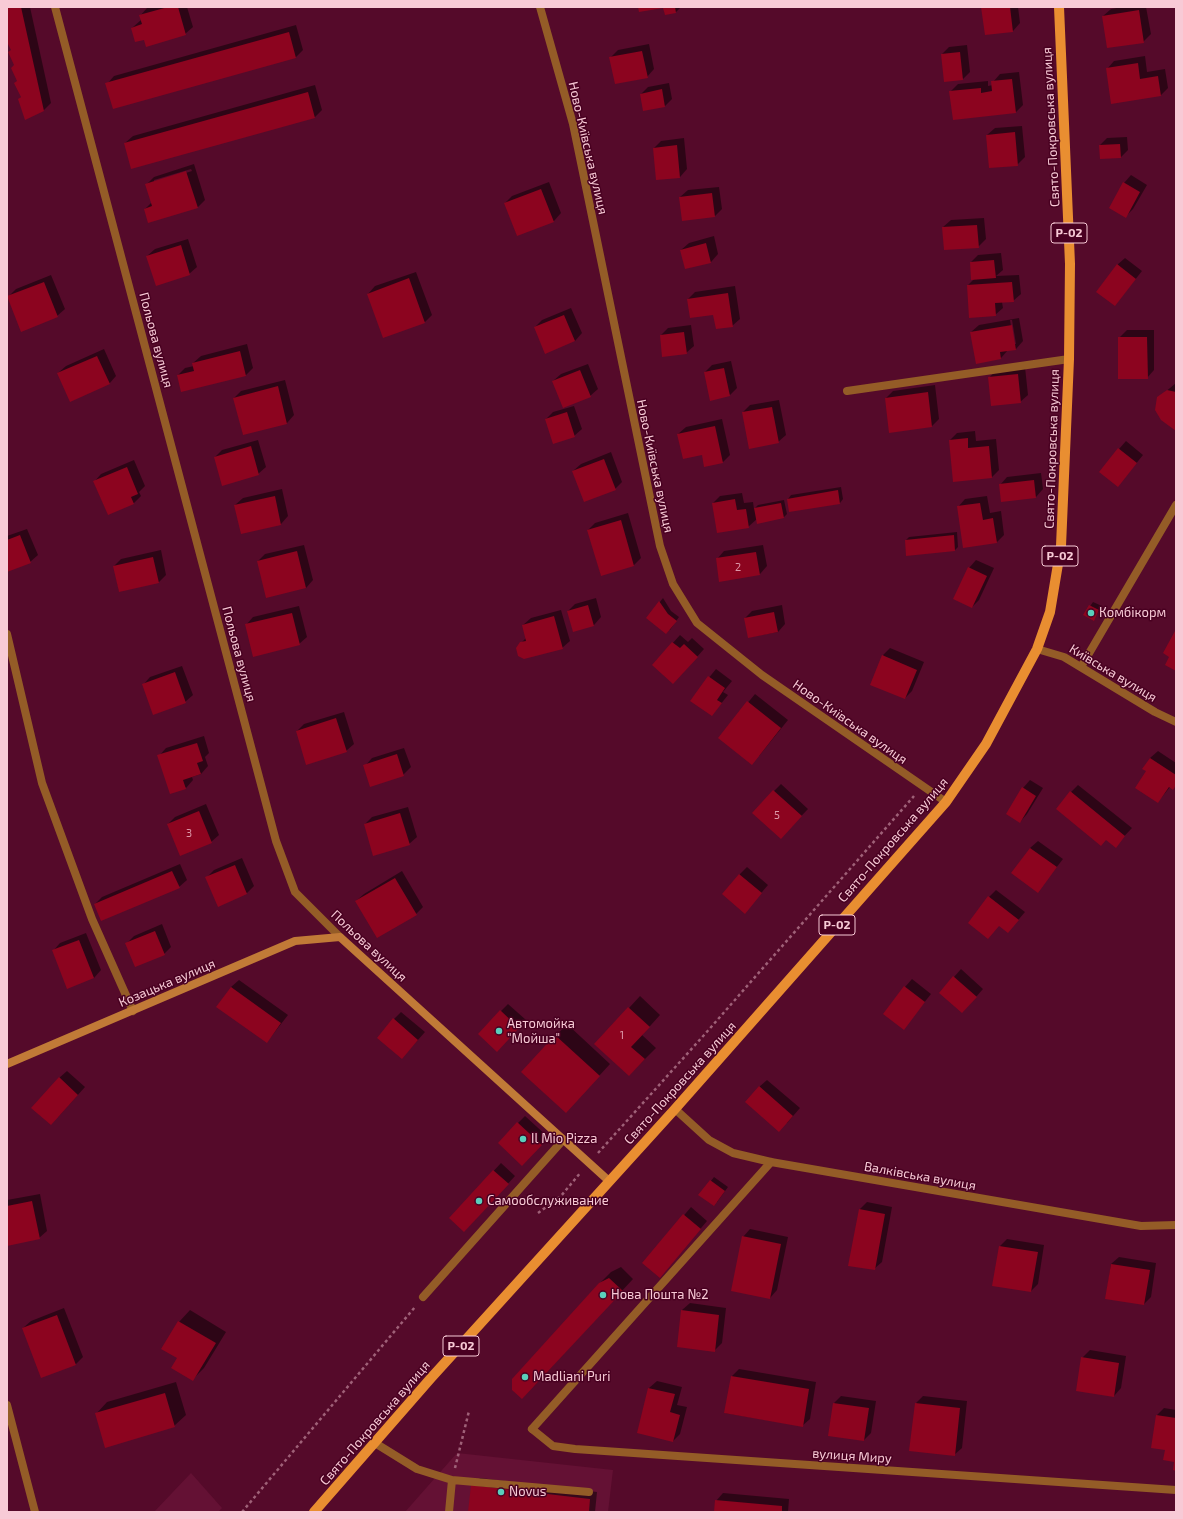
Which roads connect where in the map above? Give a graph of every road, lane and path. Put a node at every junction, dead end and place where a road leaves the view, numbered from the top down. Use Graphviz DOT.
graph roads {
  1 [pos="55,7"];
  2 [pos="540,7"];
  3 [pos="1059,7"];
  4 [pos="1069,359"];
  5 [pos="847,391"];
  6 [pos="1176,505"];
  7 [pos="7,634"];
  8 [pos="1037,649"];
  9 [pos="1081,667"];
  10 [pos="1176,722"];
  11 [pos="922,786"];
  12 [pos="946,802"];
  13 [pos="340,937"];
  14 [pos="133,1011"];
  15 [pos="7,1064"];
  16 [pos="675,1110"];
  17 [pos="563,1140"];
  18 [pos="771,1162"];
  19 [pos="589,1163"];
  20 [pos="609,1181"];
  21 [pos="538,1213"];
  22 [pos="1176,1225"];
  23 [pos="423,1297"];
  24 [pos="7,1405"];
  25 [pos="469,1410"];
  26 [pos="375,1442"];
  27 [pos="452,1480"];
  28 [pos="1176,1490"];
  29 [pos="589,1492"];
  30 [pos="35,1512"];
  31 [pos="242,1512"];
  32 [pos="314,1512"];
  33 [pos="449,1512"];
  1 -- 13 [label="street, Польова вулиця"];
  2 -- 11 [label="street, Ново-Київська вулиця"];
  3 -- 4 [label="main road, Свято-Покровська вулиця / Р-02"];
  4 -- 5 [label="street"];
  4 -- 8 [label="main road, Свято-Покровська вулиця / Р-02"];
  6 -- 9 [label="street"];
  7 -- 14 [label="street"];
  8 -- 9 [label="street, Київська вулиця"];
  8 -- 12 [label="main road, Свято-Покровська вулиця / Р-02"];
  9 -- 10 [label="street, Київська вулиця"];
  11 -- 12 [label="street, Ново-Київська вулиця"];
  11 -- 19 [label="path"];
  12 -- 16 [label="main road, Свято-Покровська вулиця / Р-02"];
  13 -- 14 [label="street, Козацька вулиця"];
  13 -- 17 [label="street, Польова вулиця"];
  14 -- 15 [label="street, Козацька вулиця"];
  16 -- 18 [label="street, Валківська вулиця"];
  16 -- 20 [label="main road, Свято-Покровська вулиця / Р-02"];
  17 -- 19 [label="street, Польова вулиця"];
  17 -- 23 [label="street"];
  18 -- 22 [label="street, Валківська вулиця"];
  18 -- 28 [label="street, вулиця Миру"];
  19 -- 20 [label="street, Польова вулиця"];
  19 -- 21 [label="path"];
  20 -- 26 [label="main road, Свято-Покровська вулиця / Р-02"];
  23 -- 31 [label="path"];
  24 -- 30 [label="street"];
  25 -- 27 [label="path"];
  26 -- 27 [label="street"];
  26 -- 32 [label="main road, Свято-Покровська вулиця / Р-02"];
  27 -- 29 [label="street"];
  27 -- 33 [label="street"];
}
